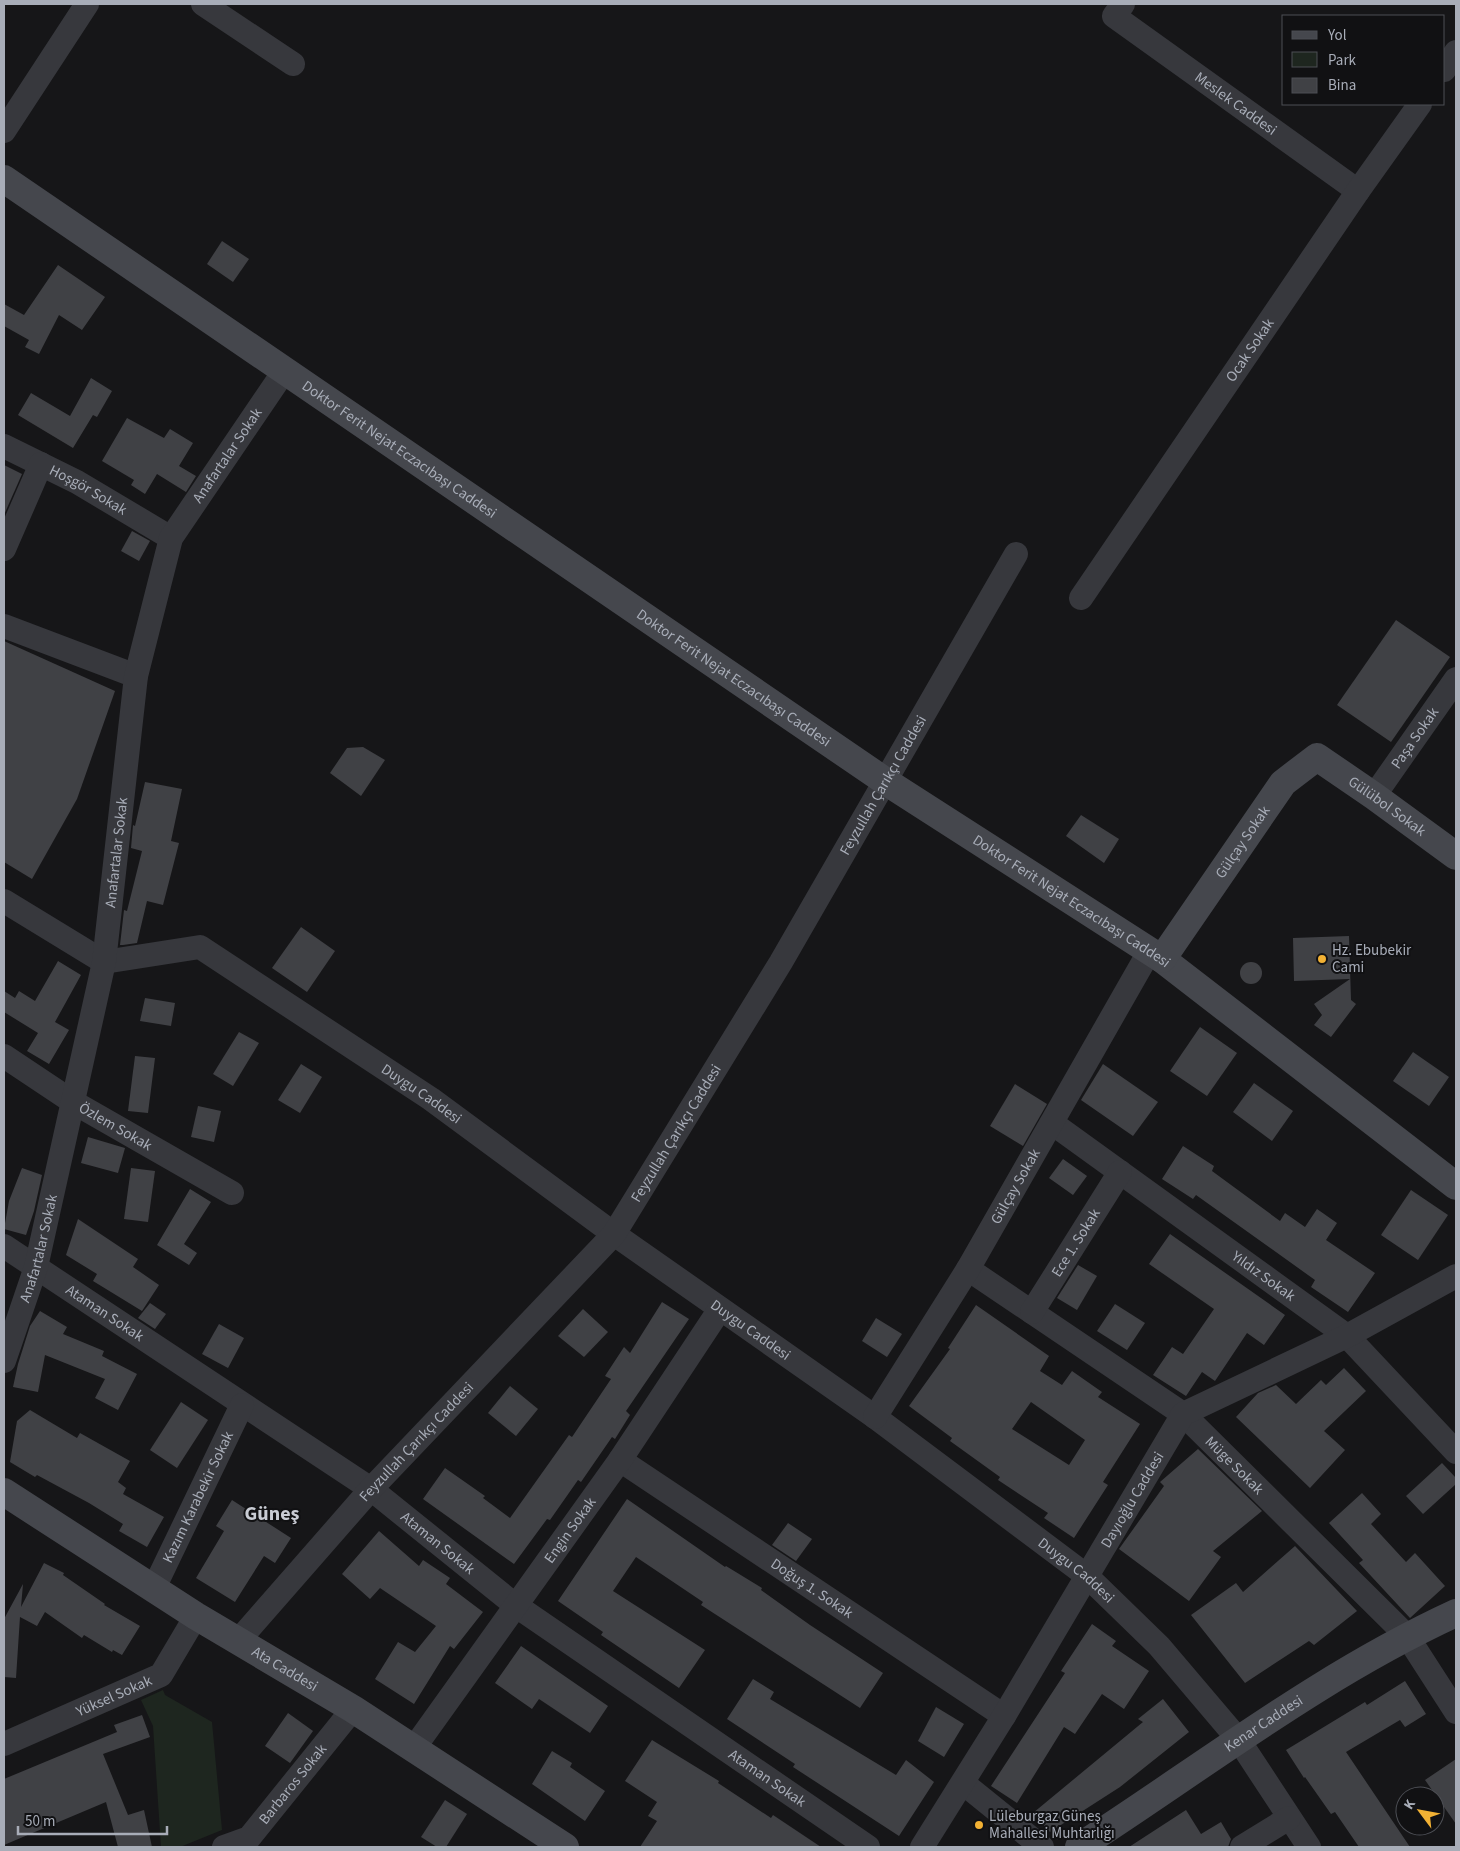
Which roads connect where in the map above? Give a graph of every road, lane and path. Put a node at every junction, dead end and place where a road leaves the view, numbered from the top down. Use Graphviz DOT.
graph roads {
  1 [pos="87,4"];
  2 [pos="203,4"];
  3 [pos="1119,10"];
  4 [pos="1456,52"];
  5 [pos="292,64"];
  6 [pos="1445,68"];
  7 [pos="1419,105"];
  8 [pos="4,131"];
  9 [pos="4,179"];
  10 [pos="1358,191"];
  11 [pos="285,370"];
  12 [pos="4,446"];
  13 [pos="41,464"];
  14 [pos="171,538"];
  15 [pos="4,549"];
  16 [pos="1016,554"];
  17 [pos="1081,598"];
  18 [pos="4,626"];
  19 [pos="136,676"];
  20 [pos="1456,679"];
  21 [pos="1317,757"];
  22 [pos="885,782"];
  23 [pos="1374,796"];
  24 [pos="1456,856"];
  25 [pos="4,901"];
  26 [pos="1155,955"];
  27 [pos="104,962"];
  28 [pos="4,1056"];
  29 [pos="73,1102"];
  30 [pos="1052,1123"];
  31 [pos="1120,1172"];
  32 [pos="1456,1186"];
  33 [pos="232,1193"];
  34 [pos="614,1234"];
  35 [pos="4,1246"];
  36 [pos="36,1267"];
  37 [pos="968,1269"];
  38 [pos="1456,1276"];
  39 [pos="720,1309"];
  40 [pos="1032,1312"];
  41 [pos="1347,1336"];
  42 [pos="4,1361"];
  43 [pos="242,1405"];
  44 [pos="1183,1414"];
  45 [pos="875,1417"];
  46 [pos="1456,1452"];
  47 [pos="620,1460"];
  48 [pos="370,1489"];
  49 [pos="4,1492"];
  50 [pos="1087,1576"];
  51 [pos="154,1588"];
  52 [pos="516,1605"];
  53 [pos="1456,1613"];
  54 [pos="196,1616"];
  55 [pos="1407,1636"];
  56 [pos="239,1640"];
  57 [pos="353,1709"];
  58 [pos="1456,1712"];
  59 [pos="1004,1716"];
  60 [pos="1238,1739"];
  61 [pos="4,1744"];
  62 [pos="414,1748"];
  63 [pos="963,1783"];
  64 [pos="1289,1818"];
  65 [pos="251,1843"];
  66 [pos="1086,1845"];
  67 [pos="224,1847"];
  68 [pos="565,1847"];
  69 [pos="868,1847"];
  70 [pos="922,1847"];
  71 [pos="1042,1847"];
  72 [pos="1242,1847"];
  73 [pos="1309,1847"];
  1 -- 8 [label="street"];
  2 -- 5 [label="street"];
  3 -- 10 [label="street, Meslek Caddesi"];
  4 -- 6 [label="street"];
  7 -- 10 [label="street, Ocak Sokak"];
  9 -- 11 [label="main road, Doktor Ferit Nejat Eczacıbaşı Caddesi"];
  10 -- 17 [label="street, Ocak Sokak"];
  11 -- 14 [label="street, Anafartalar Sokak"];
  11 -- 22 [label="main road, Doktor Ferit Nejat Eczacıbaşı Caddesi"];
  12 -- 13 [label="street, Hoşgör Sokak"];
  13 -- 14 [label="street, Hoşgör Sokak"];
  13 -- 15 [label="street"];
  14 -- 19 [label="street, Anafartalar Sokak"];
  16 -- 22 [label="street, Feyzullah Çarıkçı Caddesi"];
  18 -- 19 [label="street"];
  19 -- 27 [label="street, Anafartalar Sokak"];
  20 -- 23 [label="street, Paşa Sokak"];
  21 -- 23 [label="main road, Gülübol Sokak"];
  21 -- 26 [label="main road, Gülçay Sokak"];
  22 -- 26 [label="main road, Doktor Ferit Nejat Eczacıbaşı Caddesi"];
  22 -- 34 [label="street, Feyzullah Çarıkçı Caddesi"];
  23 -- 24 [label="main road, Gülübol Sokak"];
  25 -- 27 [label="street"];
  26 -- 30 [label="street, Gülçay Sokak"];
  26 -- 32 [label="main road, Doktor Ferit Nejat Eczacıbaşı Caddesi"];
  27 -- 29 [label="street, Anafartalar Sokak"];
  27 -- 34 [label="street, Duygu Caddesi"];
  28 -- 29 [label="street, Özlem Sokak"];
  29 -- 33 [label="street, Özlem Sokak"];
  29 -- 36 [label="street, Anafartalar Sokak"];
  30 -- 31 [label="street, Yıldız Sokak"];
  30 -- 37 [label="street, Gülçay Sokak"];
  31 -- 40 [label="street, Ece 1. Sokak"];
  31 -- 41 [label="street, Yıldız Sokak"];
  34 -- 39 [label="street, Duygu Caddesi"];
  34 -- 48 [label="street, Feyzullah Çarıkçı Caddesi"];
  35 -- 36 [label="street, Ataman Sokak"];
  36 -- 42 [label="street, Anafartalar Sokak"];
  36 -- 43 [label="street, Ataman Sokak"];
  37 -- 40 [label="street, Müge Sokak"];
  37 -- 45 [label="street, Gülçay Sokak"];
  38 -- 41 [label="street"];
  39 -- 45 [label="street, Duygu Caddesi"];
  39 -- 47 [label="street, Engin Sokak"];
  40 -- 44 [label="street, Müge Sokak"];
  41 -- 44 [label="street"];
  41 -- 46 [label="street, Yıldız Sokak"];
  43 -- 48 [label="street, Ataman Sokak"];
  43 -- 51 [label="street, Kazım Karabekir Sokak"];
  44 -- 50 [label="street, Dayıoğlu Caddesi"];
  44 -- 55 [label="street, Müge Sokak"];
  45 -- 50 [label="street, Duygu Caddesi"];
  47 -- 52 [label="street, Engin Sokak"];
  47 -- 59 [label="street, Doğuş 1. Sokak"];
  48 -- 52 [label="street, Ataman Sokak"];
  48 -- 56 [label="street, Feyzullah Çarıkçı Caddesi"];
  49 -- 51 [label="main road, Ata Caddesi"];
  50 -- 59 [label="street, Dayıoğlu Caddesi"];
  50 -- 60 [label="street, Duygu Caddesi"];
  51 -- 54 [label="main road, Ata Caddesi"];
  52 -- 62 [label="street, Engin Sokak"];
  52 -- 69 [label="street, Ataman Sokak"];
  53 -- 55 [label="main road, Kenar Caddesi"];
  54 -- 56 [label="main road, Ata Caddesi"];
  54 -- 61 [label="street, Yüksel Sokak"];
  55 -- 58 [label="street, Müge Sokak"];
  55 -- 60 [label="main road, Kenar Caddesi"];
  56 -- 57 [label="main road, Ata Caddesi"];
  57 -- 62 [label="main road, Ata Caddesi"];
  57 -- 65 [label="street, Barbaros Sokak"];
  59 -- 63 [label="street, Dayıoğlu Caddesi"];
  60 -- 64 [label="street, Duygu Caddesi"];
  60 -- 66 [label="main road, Kenar Caddesi"];
  62 -- 68 [label="main road, Ata Caddesi"];
  63 -- 70 [label="street, Dayıoğlu Caddesi"];
  63 -- 71 [label="street"];
  64 -- 72 [label="street"];
  64 -- 73 [label="street, Duygu Caddesi"];
  65 -- 67 [label="street, Barbaros Sokak"];
}
